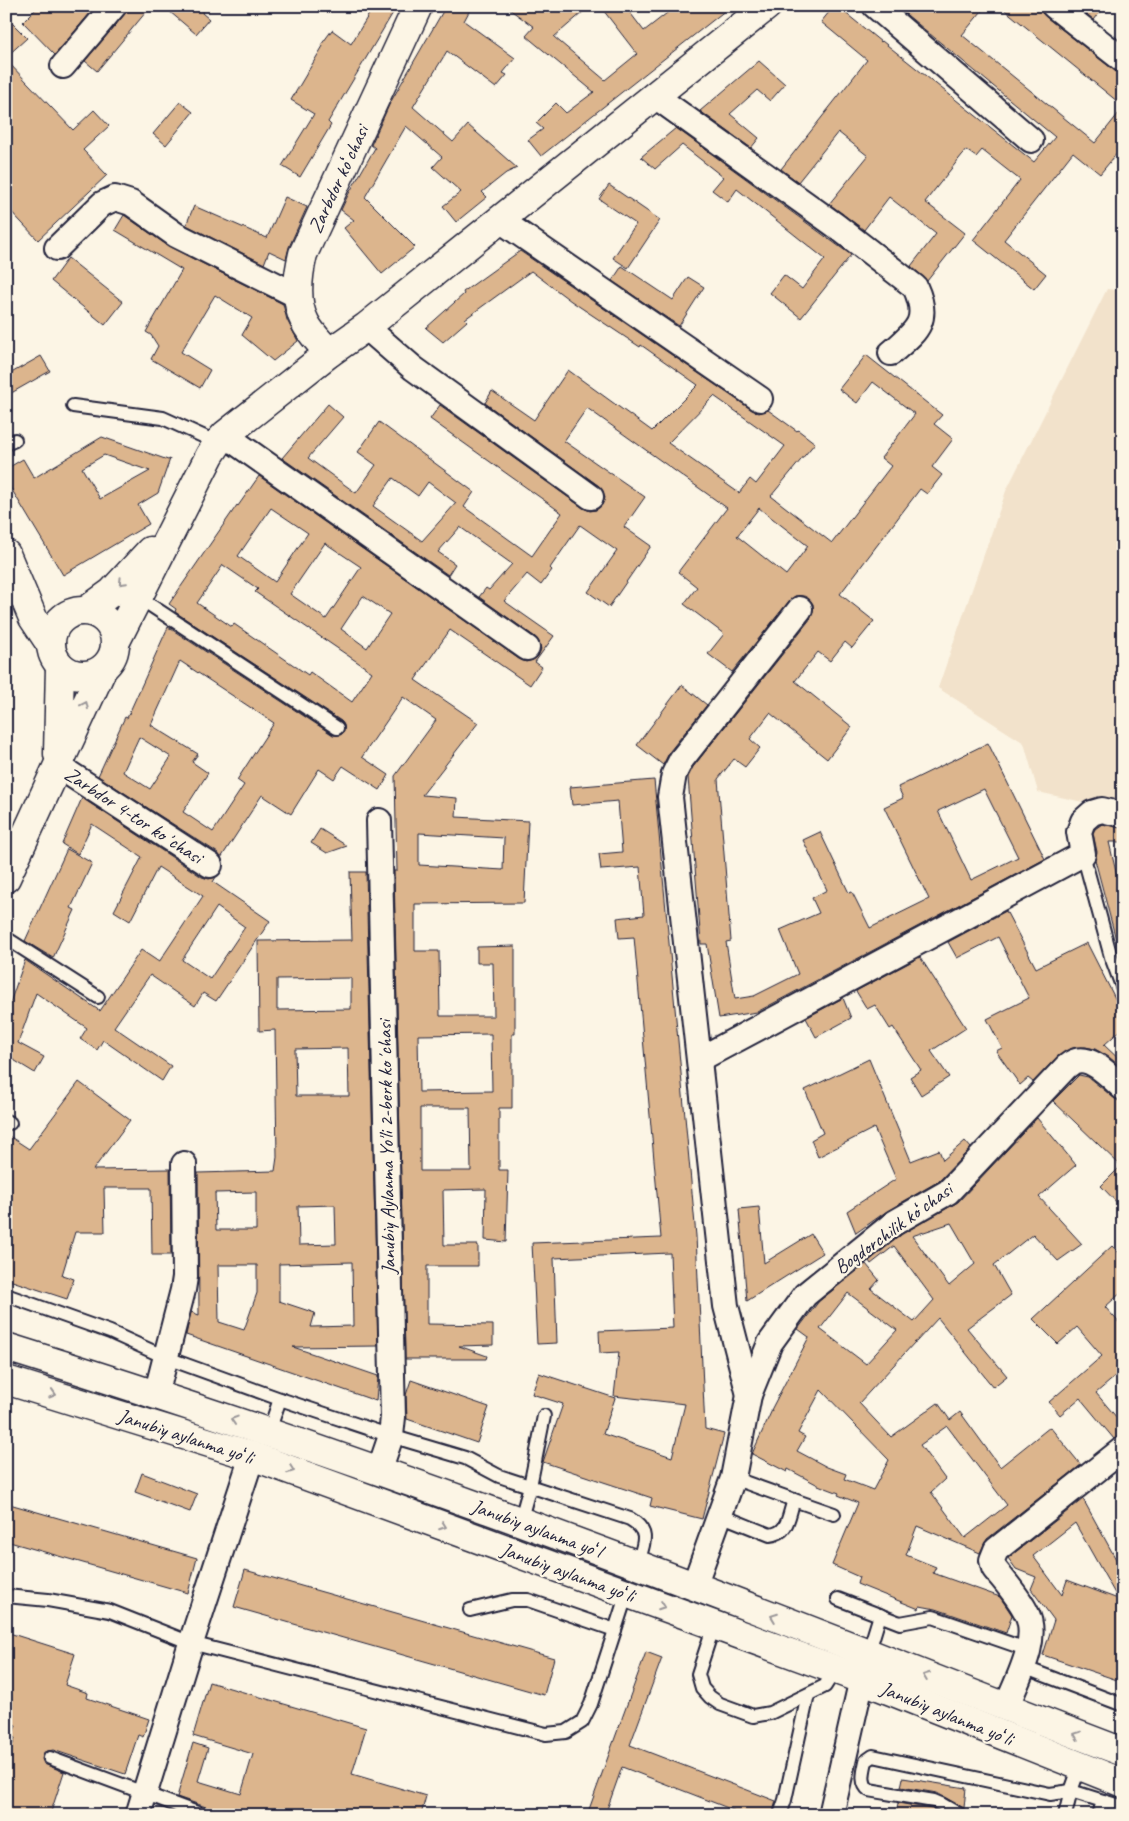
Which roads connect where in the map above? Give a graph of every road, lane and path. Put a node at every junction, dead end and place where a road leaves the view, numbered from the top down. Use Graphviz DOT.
graph roads {
  1 [pos="114,6"];
  2 [pos="418,6"];
  3 [pos="767,6"];
  4 [pos="876,6"];
  5 [pos="1054,6"];
  6 [pos="1123,60"];
  7 [pos="63,66"];
  8 [pos="655,96"];
  9 [pos="1031,140"];
  10 [pos="500,220"];
  11 [pos="57,248"];
  12 [pos="298,296"];
  13 [pos="366,327"];
  14 [pos="329,353"];
  15 [pos="891,353"];
  16 [pos="760,399"];
  17 [pos="73,406"];
  18 [pos="222,439"];
  19 [pos="591,498"];
  20 [pos="177,519"];
  21 [pos="138,597"];
  22 [pos="800,609"];
  23 [pos="76,613"];
  24 [pos="116,640"];
  25 [pos="527,648"];
  26 [pos="55,655"];
  27 [pos="102,670"];
  28 [pos="337,728"];
  29 [pos="58,766"];
  30 [pos="1123,815"];
  31 [pos="379,822"];
  32 [pos="1083,854"];
  33 [pos="210,865"];
  34 [pos="6,878"];
  35 [pos="6,938"];
  36 [pos="1123,989"];
  37 [pos="98,997"];
  38 [pos="700,1059"];
  39 [pos="1123,1088"];
  40 [pos="184,1164"];
  41 [pos="6,1295"];
  42 [pos="6,1348"];
  43 [pos="167,1358"];
  44 [pos="6,1380"];
  45 [pos="156,1395"];
  46 [pos="749,1395"];
  47 [pos="280,1399"];
  48 [pos="544,1416"];
  49 [pos="269,1431"];
  50 [pos="391,1436"];
  51 [pos="1123,1450"];
  52 [pos="252,1456"];
  53 [pos="379,1471"];
  54 [pos="733,1478"];
  55 [pos="530,1486"];
  56 [pos="794,1500"];
  57 [pos="834,1514"];
  58 [pos="720,1515"];
  59 [pos="520,1522"];
  60 [pos="637,1565"];
  61 [pos="694,1586"];
  62 [pos="627,1594"];
  63 [pos="6,1596"];
  64 [pos="838,1599"];
  65 [pos="470,1610"];
  66 [pos="880,1615"];
  67 [pos="714,1625"];
  68 [pos="615,1630"];
  69 [pos="191,1643"];
  70 [pos="1026,1658"];
  71 [pos="865,1667"];
  72 [pos="835,1670"];
  73 [pos="808,1695"];
  74 [pos="1123,1705"];
  75 [pos="1006,1708"];
  76 [pos="1123,1752"];
  77 [pos="50,1758"];
  78 [pos="1080,1766"];
  79 [pos="1123,1783"];
  80 [pos="1071,1791"];
  81 [pos="1103,1801"];
  82 [pos="141,1804"];
  83 [pos="1123,1807"];
  84 [pos="203,1815"];
  85 [pos="780,1815"];
  86 [pos="831,1815"];
  87 [pos="960,1815"];
  88 [pos="1065,1815"];
  89 [pos="1099,1815"];
  1 -- 7 [label="street"];
  2 -- 12 [label="main road, Zarbdor koʻchasi"];
  3 -- 8 [label="main road"];
  4 -- 9 [label="street"];
  5 -- 6 [label="street"];
  8 -- 10 [label="main road"];
  8 -- 15 [label="street"];
  10 -- 13 [label="main road"];
  10 -- 16 [label="street"];
  11 -- 12 [label="street"];
  12 -- 14 [label="main road, Zarbdor koʻchasi"];
  13 -- 14 [label="main road"];
  13 -- 19 [label="street"];
  14 -- 18 [label="main road"];
  17 -- 18 [label="lane"];
  18 -- 20 [label="main road"];
  18 -- 25 [label="street"];
  20 -- 21 [label="main road"];
  20 -- 23 [label="main road, one-way"];
  21 -- 24 [label="main road"];
  21 -- 28 [label="lane"];
  22 -- 38 [label="street"];
  23 -- 24 [label="main road"];
  23 -- 26 [label="main road"];
  23 -- 26 [label="main road"];
  24 -- 27 [label="main road"];
  26 -- 27 [label="main road"];
  26 -- 29 [label="main road"];
  29 -- 27 [label="main road, one-way"];
  29 -- 33 [label="street, Zarbdor 4-tor koʼchasi"];
  29 -- 34 [label="main road"];
  30 -- 32 [label="street"];
  31 -- 50 [label="street, Janubiy Аylanma Yo'li 2-berk koʼchasi"];
  32 -- 36 [label="lane"];
  32 -- 38 [label="street"];
  35 -- 37 [label="lane"];
  38 -- 46 [label="street"];
  39 -- 46 [label="street, Bogdorchilik koʻchasi"];
  40 -- 43 [label="street"];
  41 -- 43 [label="lane"];
  42 -- 45 [label="main road, Janubiy aylanma yoʻli"];
  43 -- 45 [label="street"];
  43 -- 47 [label="lane"];
  44 -- 52 [label="main road, Janubiy aylanma yoʻli, one-way"];
  49 -- 45 [label="main road, Janubiy aylanma yoʻli, one-way"];
  46 -- 54 [label="street, Bogdorchilik koʻchasi"];
  47 -- 49 [label="lane"];
  47 -- 50 [label="lane"];
  48 -- 55 [label="lane"];
  49 -- 53 [label="main road, Janubiy aylanma yoʻli"];
  50 -- 53 [label="street, Janubiy Аylanma Yo'li 2-berk koʼchasi"];
  50 -- 55 [label="lane"];
  51 -- 70 [label="street"];
  52 -- 62 [label="main road, Janubiy aylanma yoʻli, one-way"];
  52 -- 69 [label="street"];
  53 -- 59 [label="main road, Janubiy aylanma yoʻl"];
  54 -- 56 [label="lane"];
  54 -- 58 [label="street, Bogdorchilik koʻchasi"];
  55 -- 59 [label="lane"];
  55 -- 60 [label="lane"];
  56 -- 57 [label="lane"];
  56 -- 58 [label="lane"];
  58 -- 61 [label="street, Bogdorchilik koʻchasi"];
  59 -- 60 [label="main road, Janubiy aylanma yoʻl"];
  60 -- 61 [label="main road, Janubiy aylanma yoʻl"];
  71 -- 61 [label="main road, Janubiy aylanma yoʻli, one-way"];
  62 -- 67 [label="main road, Janubiy aylanma yoʻli, one-way"];
  62 -- 68 [label="lane"];
  63 -- 69 [label="lane"];
  64 -- 66 [label="lane"];
  65 -- 68 [label="lane"];
  66 -- 70 [label="lane"];
  66 -- 71 [label="lane"];
  67 -- 72 [label="main road, Janubiy aylanma yoʻli"];
  67 -- 73 [label="lane"];
  68 -- 69 [label="lane"];
  69 -- 82 [label="street"];
  70 -- 74 [label="lane"];
  70 -- 75 [label="street"];
  71 -- 72 [label="main road, Janubiy aylanma yoʻli"];
  75 -- 71 [label="main road, Janubiy aylanma yoʻli, one-way"];
  71 -- 78 [label="main road, Janubiy aylanma yoʻli"];
  71 -- 86 [label="street"];
  72 -- 73 [label="lane"];
  73 -- 85 [label="lane"];
  76 -- 75 [label="main road, Janubiy aylanma yoʻli, one-way"];
  77 -- 82 [label="lane"];
  78 -- 79 [label="main road, Janubiy aylanma yoʻli"];
  78 -- 80 [label="lane"];
  80 -- 81 [label="lane"];
  80 -- 87 [label="lane"];
  80 -- 88 [label="lane"];
  81 -- 83 [label="lane"];
  81 -- 89 [label="lane"];
  82 -- 84 [label="lane"];
}
